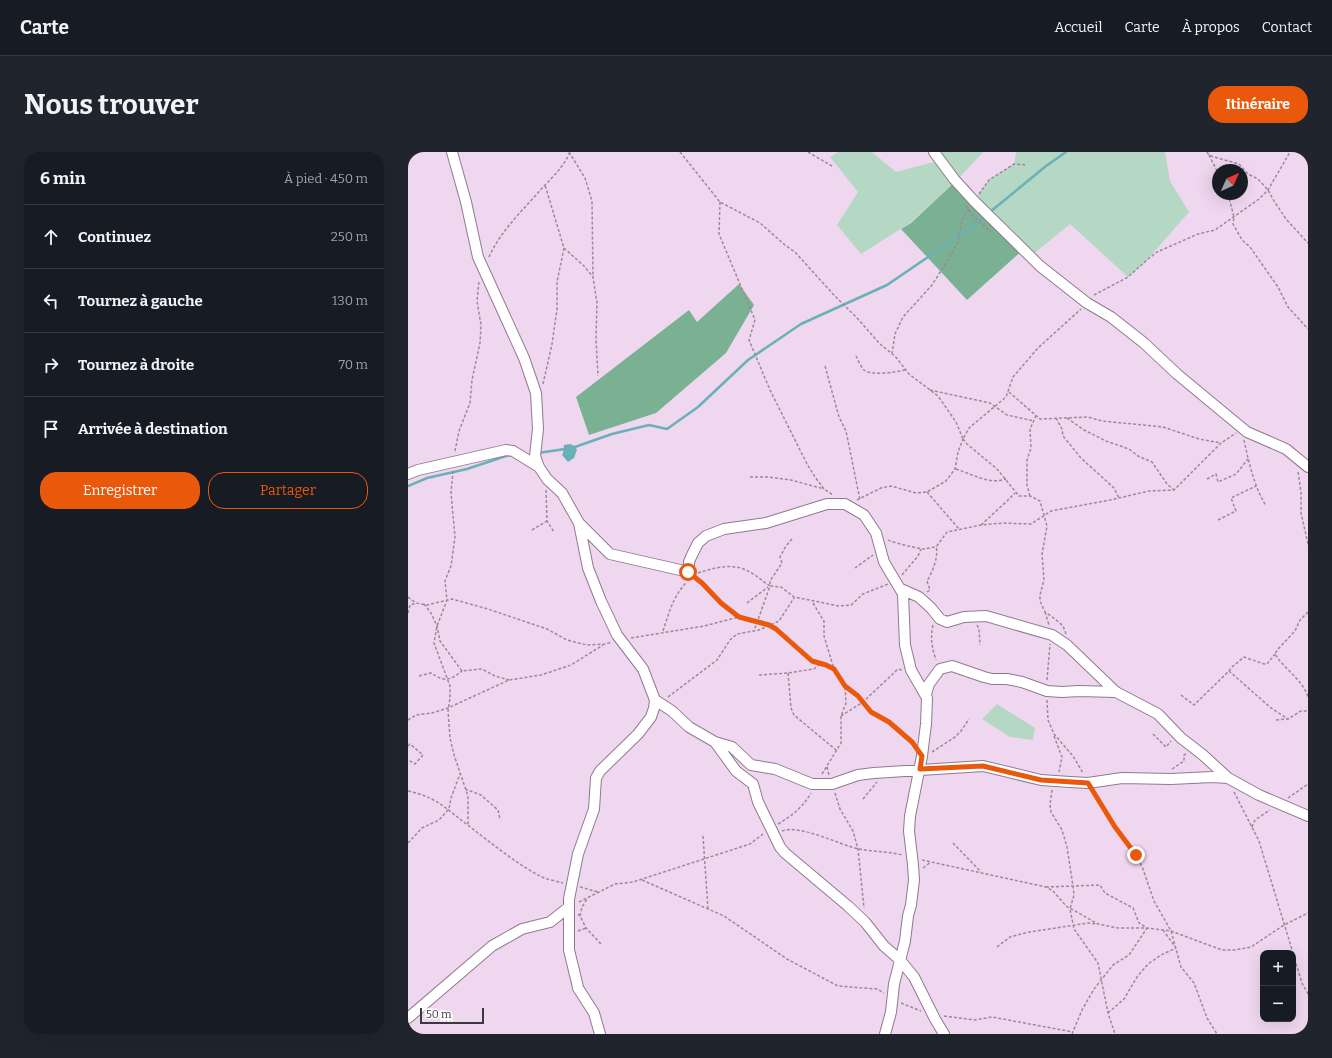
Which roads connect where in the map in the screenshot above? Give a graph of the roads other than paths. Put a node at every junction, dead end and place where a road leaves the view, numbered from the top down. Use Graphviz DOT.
graph roads {
  1 [pos="452,152"];
  2 [pos="934,152"];
  3 [pos="1308,467"];
  4 [pos="539,468"];
  5 [pos="408,474"];
  6 [pos="579,523"];
  7 [pos="898,585"];
  8 [pos="1116,692"];
  9 [pos="926,694"];
  10 [pos="658,701"];
  11 [pos="715,742"];
  12 [pos="920,769"];
  13 [pos="1228,778"];
  14 [pos="1308,816"];
  15 [pos="569,907"];
  16 [pos="900,960"];
  17 [pos="408,1018"];
  18 [pos="600,1034"];
  19 [pos="885,1034"];
  20 [pos="944,1034"];
  1 -- 4 [label="street"];
  2 -- 3 [label="street"];
  4 -- 5 [label="street"];
  4 -- 6 [label="street"];
  6 -- 7 [label="street"];
  6 -- 10 [label="street"];
  7 -- 8 [label="street"];
  7 -- 9 [label="street"];
  8 -- 9 [label="street"];
  8 -- 13 [label="street"];
  9 -- 12 [label="street"];
  10 -- 11 [label="street"];
  10 -- 15 [label="street"];
  11 -- 12 [label="street"];
  11 -- 16 [label="street"];
  12 -- 13 [label="street"];
  12 -- 16 [label="street"];
  13 -- 14 [label="street"];
  15 -- 17 [label="street"];
  15 -- 18 [label="street"];
  16 -- 19 [label="street"];
  16 -- 20 [label="street"];
}
